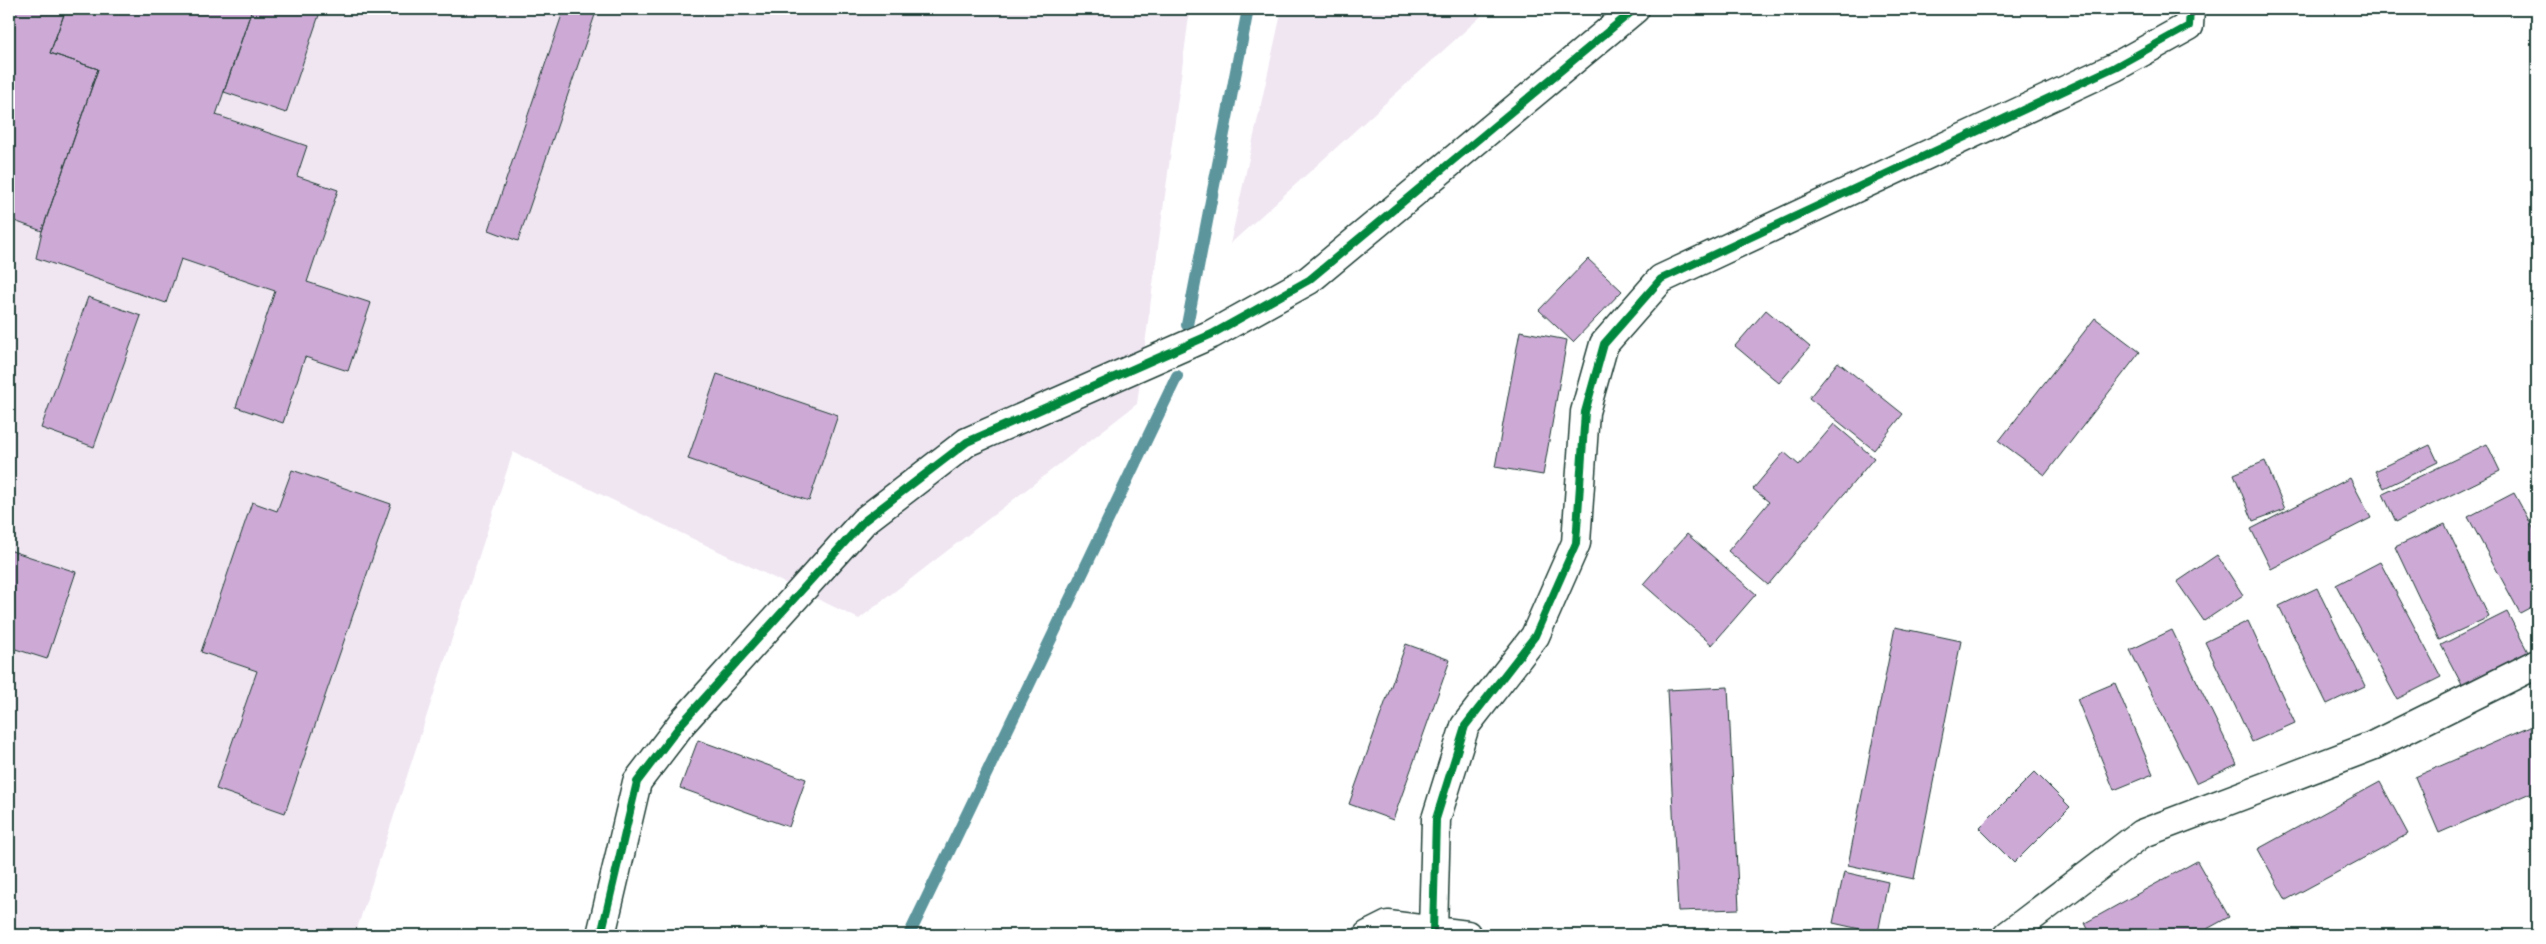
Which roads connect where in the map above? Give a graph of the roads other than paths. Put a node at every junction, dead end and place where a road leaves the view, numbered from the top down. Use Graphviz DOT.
graph roads {
  1 [pos="1635,9"];
  2 [pos="2190,9"];
  3 [pos="2537,664"];
  4 [pos="1433,931"];
  5 [pos="601,935"];
  6 [pos="1368,935"];
  7 [pos="1467,935"];
  8 [pos="2008,935"];
  1 -- 5 [label="street"];
  2 -- 4 [label="street"];
  3 -- 8 [label="street"];
  4 -- 6 [label="street"];
  4 -- 7 [label="street"];
}
